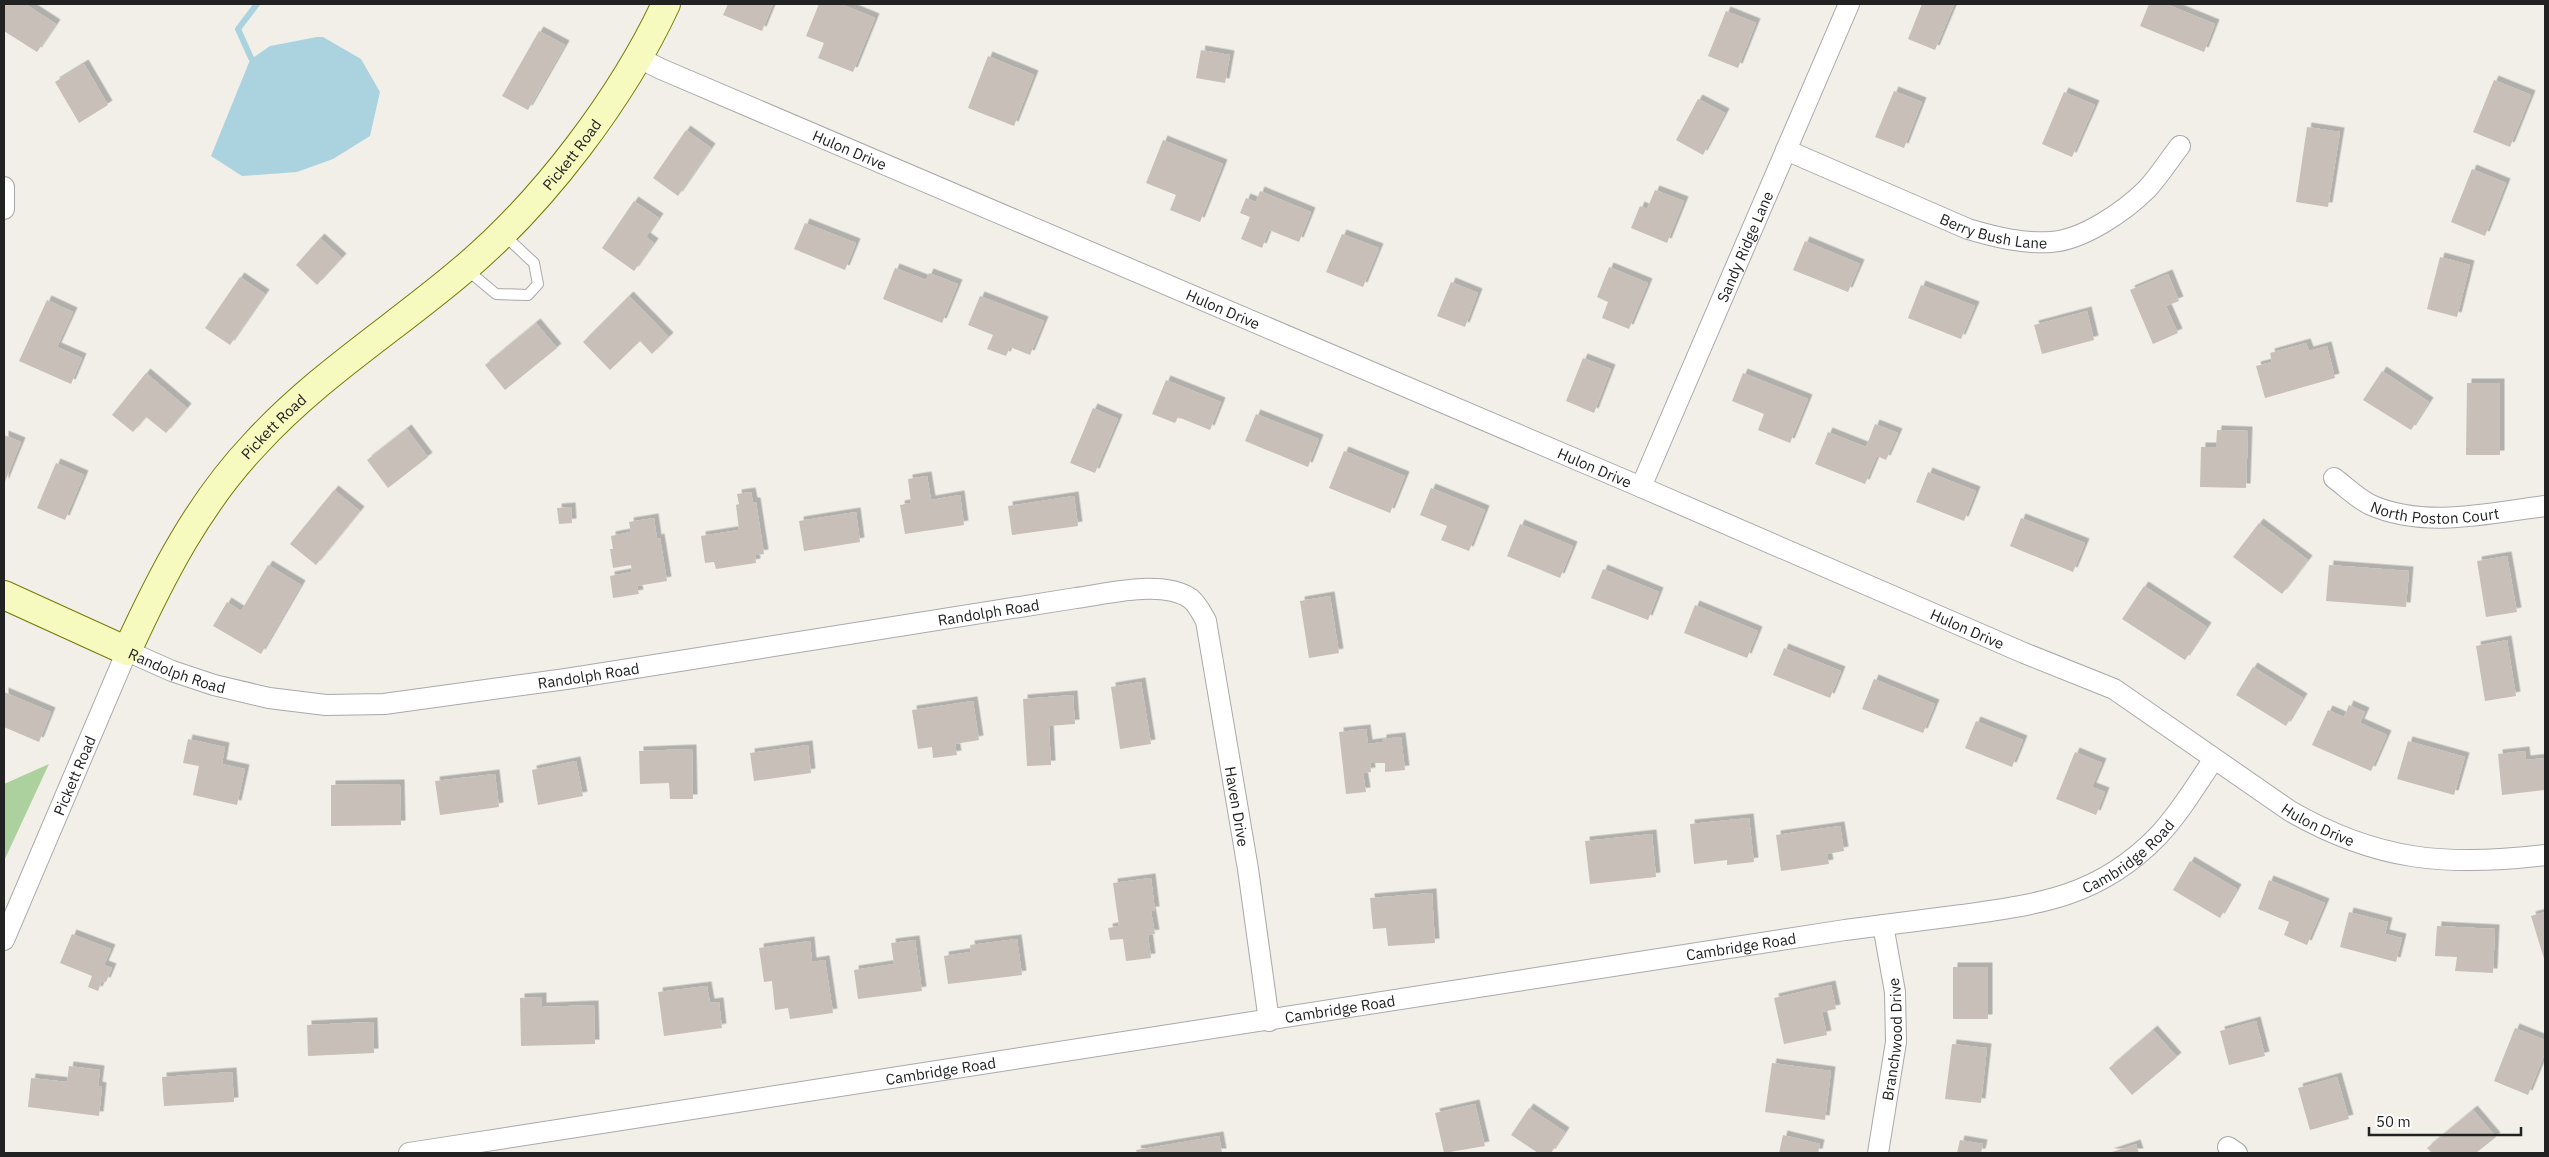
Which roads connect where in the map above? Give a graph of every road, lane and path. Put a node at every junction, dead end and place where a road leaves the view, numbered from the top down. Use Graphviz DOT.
graph roads {
  1 [pos="666,4"];
  2 [pos="1849,4"];
  3 [pos="637,57"];
  4 [pos="2180,146"];
  5 [pos="1786,150"];
  6 [pos="4,187"];
  7 [pos="4,209"];
  8 [pos="503,233"];
  9 [pos="465,268"];
  10 [pos="2334,478"];
  11 [pos="1641,487"];
  12 [pos="2545,506"];
  13 [pos="4,595"];
  14 [pos="1189,598"];
  15 [pos="127,651"];
  16 [pos="2214,759"];
  17 [pos="2545,855"];
  18 [pos="1883,925"];
  19 [pos="4,940"];
  20 [pos="1268,1022"];
  21 [pos="505,1146"];
  22 [pos="409,1153"];
  23 [pos="1878,1153"];
  1 -- 3 [label="street, Pickett Road"];
  2 -- 5 [label="street, Sandy Ridge Lane"];
  3 -- 8 [label="street, Pickett Road"];
  3 -- 11 [label="street, Hulon Drive"];
  4 -- 5 [label="street, Berry Bush Lane"];
  5 -- 11 [label="street, Sandy Ridge Lane"];
  6 -- 7 [label="street"];
  8 -- 9 [label="street, Pickett Road"];
  8 -- 9 [label="lane"];
  9 -- 15 [label="street, Pickett Road"];
  10 -- 12 [label="street, North Poston Court"];
  11 -- 16 [label="street, Hulon Drive"];
  13 -- 15 [label="street, Randolph Road"];
  14 -- 15 [label="street, Randolph Road"];
  14 -- 20 [label="street, Haven Drive"];
  15 -- 19 [label="street, Pickett Road"];
  16 -- 17 [label="street, Hulon Drive"];
  16 -- 18 [label="street, Cambridge Road"];
  18 -- 20 [label="street, Cambridge Road"];
  18 -- 23 [label="street, Branchwood Drive"];
  20 -- 21 [label="street, Cambridge Road"];
  21 -- 22 [label="street, Cambridge Road"];
}
